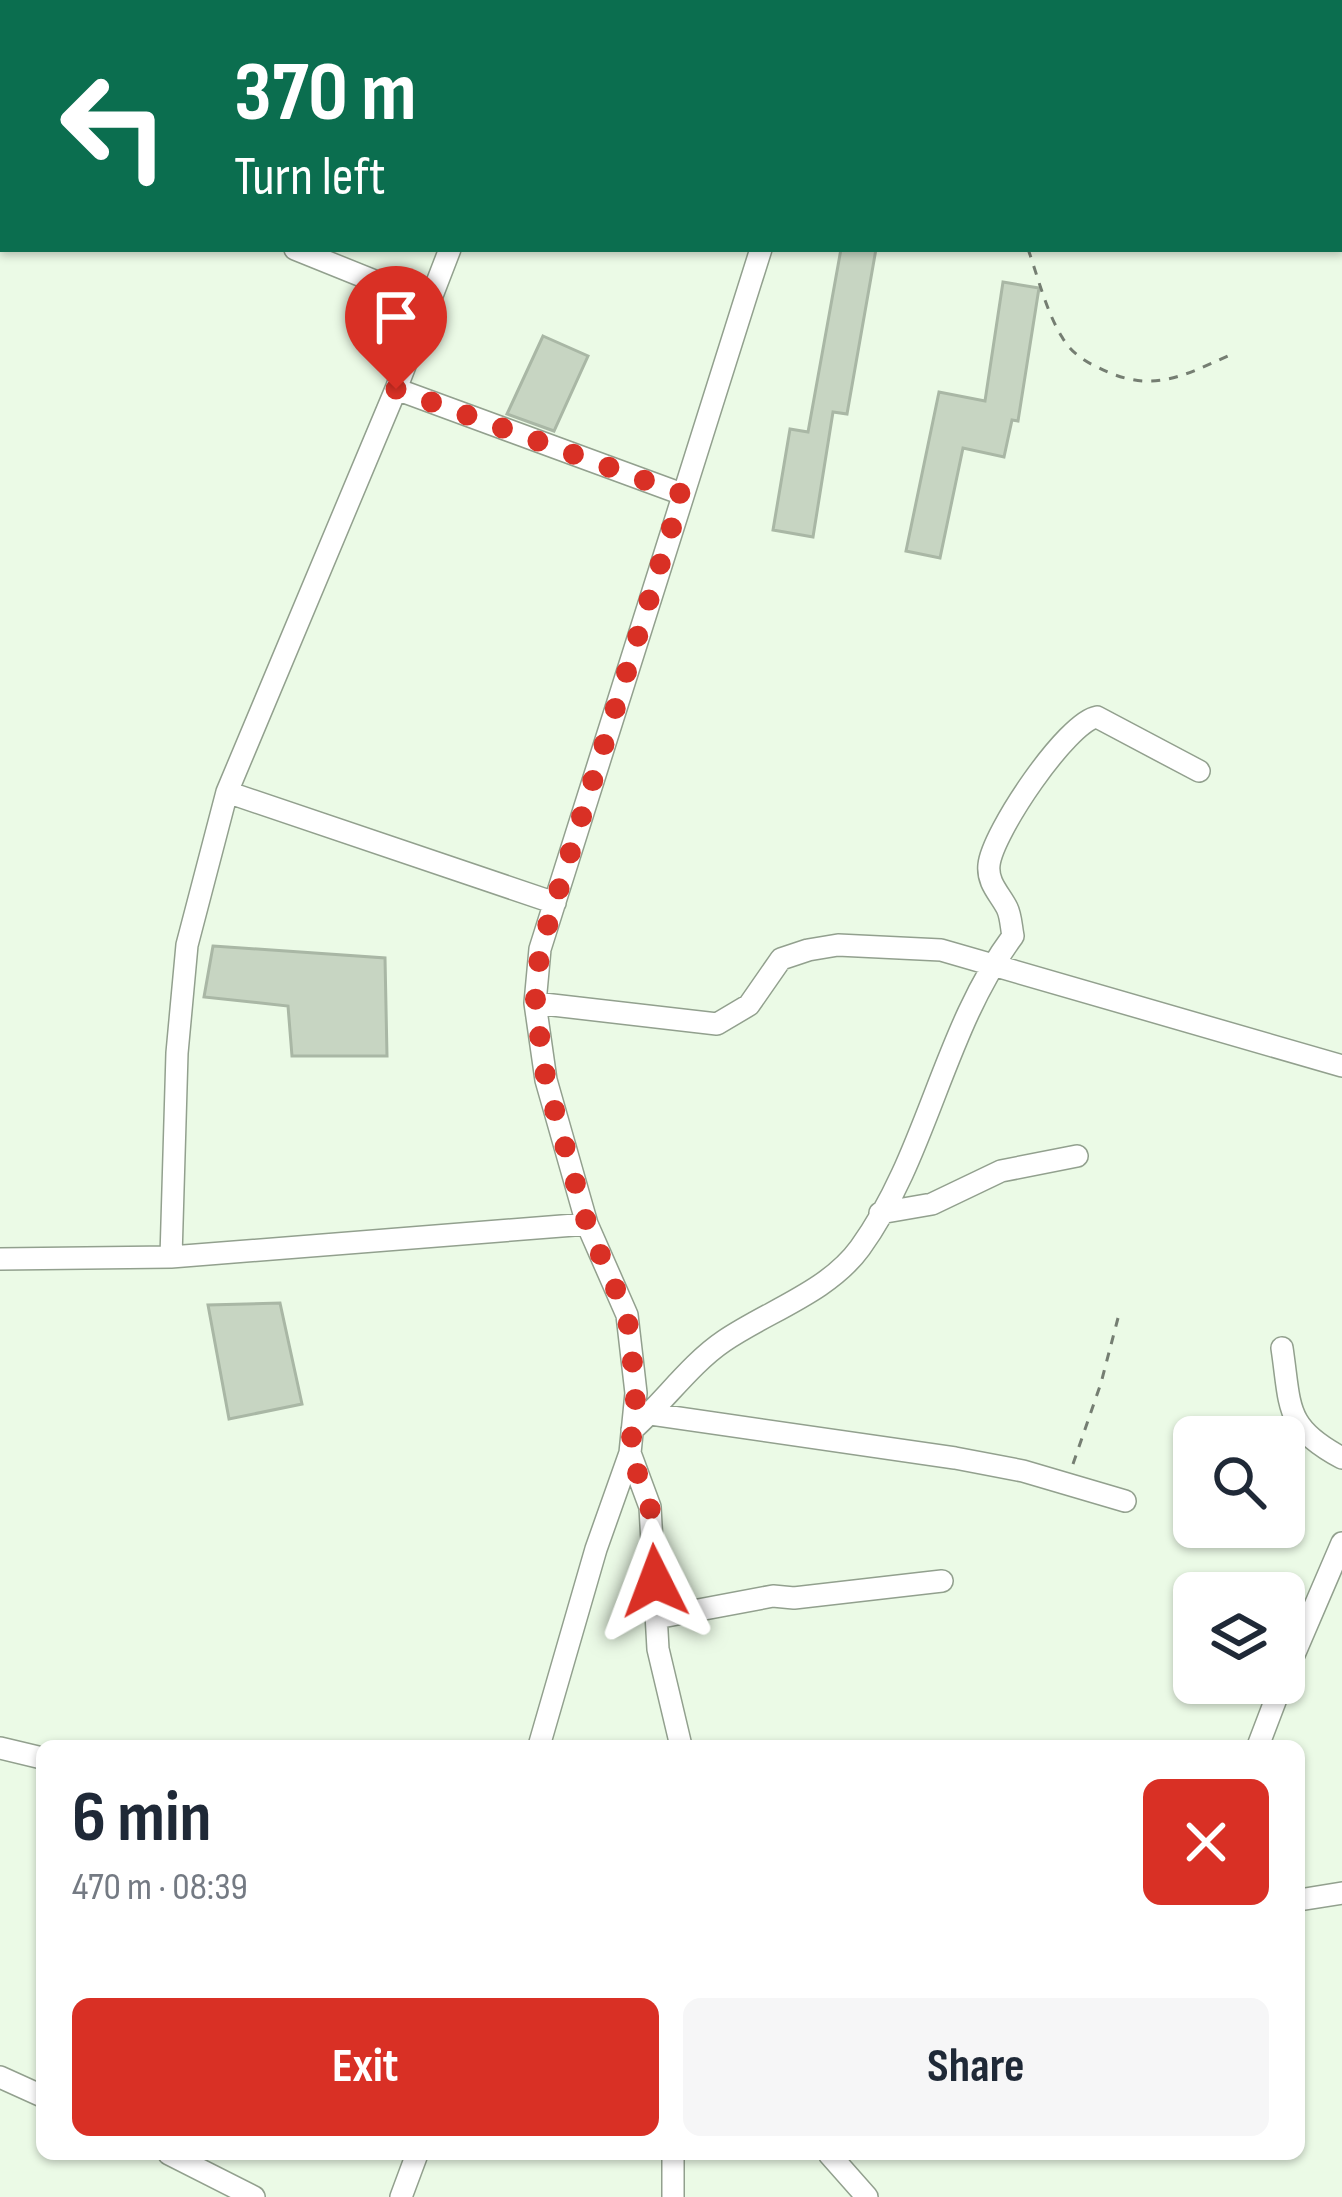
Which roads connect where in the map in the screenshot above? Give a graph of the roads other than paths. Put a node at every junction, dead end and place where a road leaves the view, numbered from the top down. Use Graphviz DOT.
graph roads {
  1 [pos="302,252"];
  2 [pos="449,252"];
  3 [pos="760,252"];
  4 [pos="430,303"];
  5 [pos="396,389"];
  6 [pos="682,494"];
  7 [pos="1199,771"];
  8 [pos="227,792"];
  9 [pos="555,903"];
  10 [pos="990,967"];
  11 [pos="535,1004"];
  12 [pos="1342,1066"];
  13 [pos="1077,1156"];
  14 [pos="880,1213"];
  15 [pos="587,1224"];
  16 [pos="171,1257"];
  17 [pos="0,1259"];
  18 [pos="1282,1348"];
  19 [pos="651,1414"];
  20 [pos="631,1442"];
  21 [pos="1342,1458"];
  22 [pos="1126,1501"];
  23 [pos="1342,1543"];
  24 [pos="942,1581"];
  25 [pos="656,1618"];
  26 [pos="1305,1630"];
  27 [pos="1274,1704"];
  28 [pos="540,1740"];
  29 [pos="680,1740"];
  30 [pos="1260,1740"];
  31 [pos="0,1748"];
  32 [pos="36,1757"];
  33 [pos="1342,1893"];
  34 [pos="1305,1899"];
  35 [pos="0,2077"];
  36 [pos="36,2093"];
  37 [pos="181,2160"];
  38 [pos="415,2160"];
  39 [pos="674,2160"];
  40 [pos="834,2160"];
  41 [pos="254,2197"];
  42 [pos="401,2197"];
  43 [pos="673,2197"];
  44 [pos="867,2197"];
  1 -- 4 [label="street"];
  2 -- 4 [label="street"];
  3 -- 6 [label="street"];
  4 -- 5 [label="street"];
  5 -- 6 [label="street"];
  5 -- 8 [label="street"];
  6 -- 9 [label="street"];
  7 -- 10 [label="street"];
  8 -- 9 [label="street"];
  8 -- 16 [label="street"];
  9 -- 11 [label="street"];
  10 -- 11 [label="street"];
  10 -- 12 [label="street"];
  10 -- 14 [label="street"];
  11 -- 15 [label="street"];
  13 -- 14 [label="street"];
  14 -- 19 [label="street"];
  15 -- 16 [label="street"];
  15 -- 20 [label="street"];
  16 -- 17 [label="street"];
  18 -- 21 [label="street"];
  19 -- 20 [label="street"];
  19 -- 22 [label="street"];
  20 -- 25 [label="street"];
  20 -- 28 [label="street"];
  23 -- 26 [label="street"];
  24 -- 25 [label="street"];
  25 -- 29 [label="street"];
  27 -- 30 [label="street"];
  31 -- 32 [label="street"];
  33 -- 34 [label="street"];
  35 -- 36 [label="street"];
  37 -- 41 [label="street"];
  38 -- 42 [label="street"];
  39 -- 43 [label="street"];
  40 -- 44 [label="street"];
}
